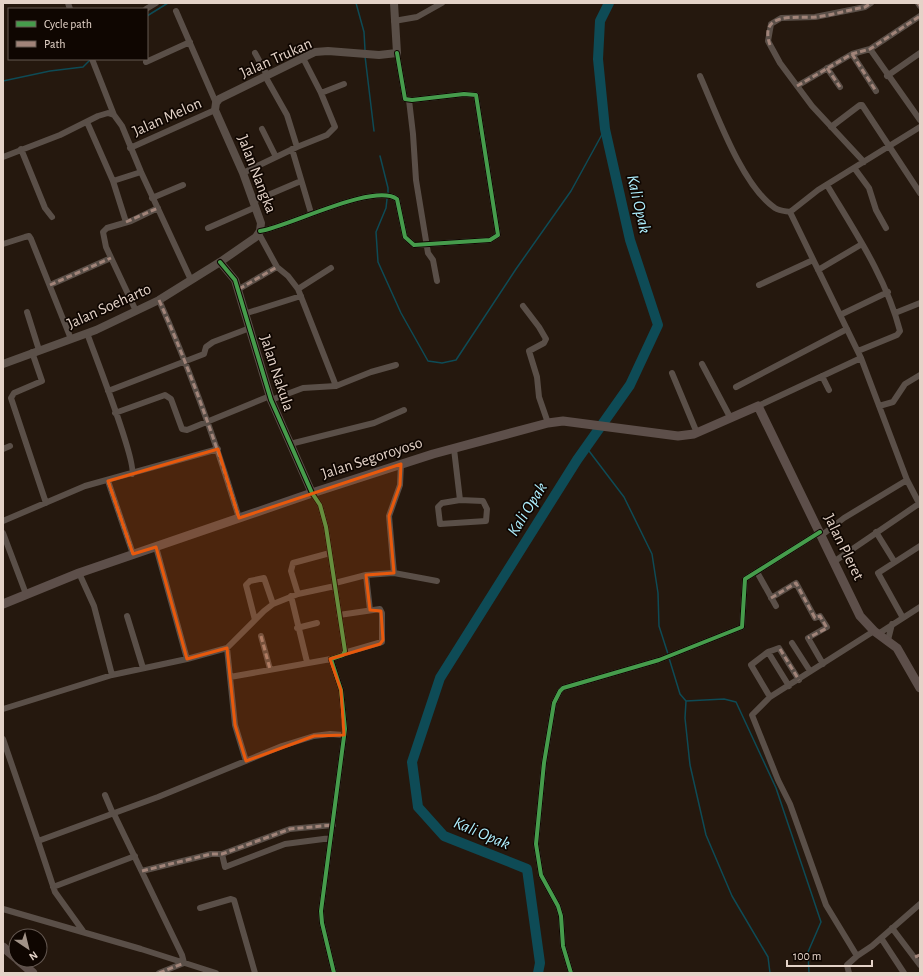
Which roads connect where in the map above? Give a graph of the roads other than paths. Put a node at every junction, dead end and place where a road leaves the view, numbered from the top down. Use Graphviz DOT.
graph roads {
  1 [pos="394,3"];
  2 [pos="442,3"];
  3 [pos="871,3"];
  4 [pos="918,3"];
  5 [pos="920,6"];
  6 [pos="176,11"];
  7 [pos="920,16"];
  8 [pos="394,21"];
  9 [pos="190,42"];
  10 [pos="870,49"];
  11 [pos="255,53"];
  12 [pos="397,53"];
  13 [pos="920,53"];
  14 [pos="852,54"];
  15 [pos="303,58"];
  16 [pos="92,60"];
  17 [pos="146,62"];
  18 [pos="827,68"];
  19 [pos="266,75"];
  20 [pos="700,76"];
  21 [pos="887,76"];
  22 [pos="344,84"];
  23 [pos="797,86"];
  24 [pos="840,87"];
  25 [pos="876,91"];
  26 [pos="321,93"];
  27 [pos="409,100"];
  28 [pos="216,107"];
  29 [pos="114,115"];
  30 [pos="920,120"];
  31 [pos="87,122"];
  32 [pos="831,127"];
  33 [pos="920,127"];
  34 [pos="262,129"];
  35 [pos="890,146"];
  36 [pos="130,148"];
  37 [pos="295,148"];
  38 [pos="21,149"];
  39 [pos="276,157"];
  40 [pos="3,158"];
  41 [pos="864,162"];
  42 [pos="855,168"];
  43 [pos="141,172"];
  44 [pos="243,173"];
  45 [pos="113,181"];
  46 [pos="301,181"];
  47 [pos="183,185"];
  48 [pos="827,185"];
  49 [pos="920,192"];
  50 [pos="152,198"];
  51 [pos="255,204"];
  52 [pos="158,208"];
  53 [pos="790,212"];
  54 [pos="310,213"];
  55 [pos="52,217"];
  56 [pos="126,222"];
  57 [pos="208,228"];
  58 [pos="886,228"];
  59 [pos="259,232"];
  60 [pos="3,244"];
  61 [pos="862,244"];
  62 [pos="426,246"];
  63 [pos="111,258"];
  64 [pos="813,260"];
  65 [pos="220,262"];
  66 [pos="277,267"];
  67 [pos="331,268"];
  68 [pos="818,270"];
  69 [pos="191,280"];
  70 [pos="437,280"];
  71 [pos="50,285"];
  72 [pos="759,285"];
  73 [pos="239,289"];
  74 [pos="298,289"];
  75 [pos="888,292"];
  76 [pos="302,296"];
  77 [pos="159,300"];
  78 [pos="920,303"];
  79 [pos="523,306"];
  80 [pos="136,311"];
  81 [pos="27,312"];
  82 [pos="246,313"];
  83 [pos="895,313"];
  84 [pos="840,315"];
  85 [pos="250,328"];
  86 [pos="847,329"];
  87 [pos="87,333"];
  88 [pos="71,339"];
  89 [pos="35,351"];
  90 [pos="858,351"];
  91 [pos="861,358"];
  92 [pos="186,361"];
  93 [pos="3,364"];
  94 [pos="702,364"];
  95 [pos="396,365"];
  96 [pos="672,373"];
  97 [pos="920,375"];
  98 [pos="822,376"];
  99 [pos="336,386"];
  100 [pos="736,387"];
  101 [pos="829,390"];
  102 [pos="108,391"];
  103 [pos="270,398"];
  104 [pos="758,406"];
  105 [pos="879,406"];
  106 [pos="404,410"];
  107 [pos="116,413"];
  108 [pos="730,418"];
  109 [pos="208,420"];
  110 [pos="548,423"];
  111 [pos="697,432"];
  112 [pos="290,444"];
  113 [pos="10,446"];
  114 [pos="3,449"];
  115 [pos="218,449"];
  116 [pos="454,449"];
  117 [pos="401,464"];
  118 [pos="132,474"];
  119 [pos="108,480"];
  120 [pos="907,480"];
  121 [pos="312,493"];
  122 [pos="460,500"];
  123 [pos="46,504"];
  124 [pos="920,504"];
  125 [pos="240,518"];
  126 [pos="3,521"];
  127 [pos="876,532"];
  128 [pos="3,533"];
  129 [pos="821,534"];
  130 [pos="920,546"];
  131 [pos="156,547"];
  132 [pos="330,553"];
  133 [pos="133,554"];
  134 [pos="835,561"];
  135 [pos="894,562"];
  136 [pos="757,572"];
  137 [pos="79,573"];
  138 [pos="394,573"];
  139 [pos="366,575"];
  140 [pos="437,581"];
  141 [pos="335,584"];
  142 [pos="26,594"];
  143 [pos="298,594"];
  144 [pos="291,596"];
  145 [pos="771,598"];
  146 [pos="3,604"];
  147 [pos="273,604"];
  148 [pos="776,606"];
  149 [pos="920,606"];
  150 [pos="370,610"];
  151 [pos="339,615"];
  152 [pos="127,616"];
  153 [pos="903,618"];
  154 [pos="255,620"];
  155 [pos="318,623"];
  156 [pos="892,624"];
  157 [pos="298,628"];
  158 [pos="876,633"];
  159 [pos="261,636"];
  160 [pos="888,640"];
  161 [pos="792,643"];
  162 [pos="227,648"];
  163 [pos="768,652"];
  164 [pos="344,653"];
  165 [pos="187,659"];
  166 [pos="331,659"];
  167 [pos="307,662"];
  168 [pos="823,664"];
  169 [pos="143,668"];
  170 [pos="270,668"];
  171 [pos="810,671"];
  172 [pos="112,675"];
  173 [pos="230,677"];
  174 [pos="799,680"];
  175 [pos="789,686"];
  176 [pos="920,688"];
  177 [pos="770,697"];
  178 [pos="3,709"];
  179 [pos="344,735"];
  180 [pos="3,739"];
  181 [pos="6,758"];
  182 [pos="246,761"];
  183 [pos="105,795"];
  184 [pos="113,814"];
  185 [pos="333,825"];
  186 [pos="331,838"];
  187 [pos="38,841"];
  188 [pos="222,854"];
  189 [pos="135,856"];
  190 [pos="142,871"];
  191 [pos="53,887"];
  192 [pos="920,904"];
  193 [pos="200,908"];
  194 [pos="3,909"];
  195 [pos="892,928"];
  196 [pos="83,932"];
  197 [pos="882,938"];
  198 [pos="857,956"];
  199 [pos="918,956"];
  200 [pos="184,963"];
  201 [pos="920,964"];
  202 [pos="159,973"];
  203 [pos="216,973"];
  204 [pos="255,973"];
  205 [pos="334,973"];
  206 [pos="571,973"];
  207 [pos="848,973"];
  208 [pos="904,973"];
  1 -- 8 [label="street"];
  2 -- 8 [label="street"];
  3 -- 23 [label="street"];
  4 -- 5 [label="street"];
  6 -- 9 [label="street"];
  7 -- 10 [label="street"];
  8 -- 12 [label="street"];
  9 -- 17 [label="street"];
  9 -- 28 [label="street"];
  10 -- 14 [label="street"];
  10 -- 21 [label="street"];
  11 -- 19 [label="street"];
  12 -- 15 [label="street, Jalan Trukan"];
  12 -- 27 [label="street"];
  13 -- 21 [label="street"];
  14 -- 18 [label="street"];
  14 -- 25 [label="street"];
  15 -- 19 [label="street, Jalan Trukan"];
  15 -- 26 [label="street"];
  16 -- 29 [label="street"];
  18 -- 23 [label="street"];
  18 -- 24 [label="street"];
  19 -- 28 [label="street, Jalan Trukan"];
  19 -- 37 [label="street"];
  20 -- 53 [label="street"];
  21 -- 30 [label="street"];
  22 -- 26 [label="street"];
  23 -- 32 [label="street"];
  26 -- 37 [label="street"];
  27 -- 62 [label="street"];
  27 -- 62 [label="street"];
  28 -- 36 [label="street, Jalan Melon"];
  28 -- 44 [label="street, Jalan Nangka"];
  29 -- 31 [label="street"];
  29 -- 36 [label="street"];
  31 -- 38 [label="street"];
  31 -- 45 [label="street"];
  32 -- 35 [label="street"];
  32 -- 41 [label="street"];
  33 -- 35 [label="street"];
  34 -- 39 [label="street"];
  35 -- 41 [label="street"];
  35 -- 49 [label="street"];
  36 -- 43 [label="street"];
  37 -- 39 [label="street"];
  37 -- 46 [label="street"];
  38 -- 40 [label="street"];
  38 -- 55 [label="street"];
  39 -- 44 [label="street"];
  41 -- 42 [label="street"];
  42 -- 48 [label="street"];
  42 -- 58 [label="street"];
  43 -- 45 [label="street"];
  43 -- 50 [label="street"];
  44 -- 51 [label="street, Jalan Nangka"];
  45 -- 56 [label="street"];
  46 -- 51 [label="street"];
  46 -- 54 [label="street"];
  47 -- 50 [label="street"];
  48 -- 53 [label="street"];
  48 -- 61 [label="street"];
  50 -- 52 [label="street"];
  51 -- 57 [label="street"];
  51 -- 59 [label="street, Jalan Nangka"];
  52 -- 56 [label="street"];
  52 -- 69 [label="street"];
  53 -- 64 [label="street"];
  54 -- 59 [label="street"];
  54 -- 62 [label="street"];
  56 -- 63 [label="street"];
  59 -- 65 [label="street, Jalan Nangka"];
  59 -- 66 [label="street"];
  60 -- 71 [label="street"];
  61 -- 68 [label="street"];
  61 -- 75 [label="street"];
  62 -- 70 [label="street"];
  63 -- 71 [label="street"];
  63 -- 80 [label="street"];
  64 -- 68 [label="street"];
  64 -- 72 [label="street"];
  65 -- 69 [label="street, Jalan Soeharto"];
  65 -- 73 [label="street, Jalan Nakula"];
  66 -- 73 [label="street"];
  66 -- 74 [label="street"];
  67 -- 74 [label="street"];
  68 -- 84 [label="street"];
  69 -- 77 [label="street, Jalan Soeharto"];
  71 -- 88 [label="street"];
  73 -- 82 [label="street, Jalan Nakula"];
  74 -- 76 [label="street"];
  75 -- 83 [label="street"];
  75 -- 84 [label="street"];
  76 -- 82 [label="street"];
  76 -- 99 [label="street"];
  77 -- 80 [label="street, Jalan Soeharto"];
  77 -- 92 [label="street"];
  78 -- 83 [label="street"];
  79 -- 110 [label="street"];
  80 -- 87 [label="street, Jalan Soeharto"];
  81 -- 89 [label="street"];
  82 -- 85 [label="street, Jalan Nakula"];
  83 -- 90 [label="street"];
  84 -- 86 [label="street"];
  85 -- 92 [label="street"];
  85 -- 103 [label="street, Jalan Nakula"];
  86 -- 90 [label="street"];
  86 -- 100 [label="street"];
  87 -- 88 [label="street, Jalan Soeharto"];
  87 -- 102 [label="street"];
  88 -- 89 [label="street, Jalan Soeharto"];
  89 -- 93 [label="street, Jalan Soeharto"];
  89 -- 123 [label="street"];
  90 -- 91 [label="street"];
  91 -- 98 [label="street"];
  91 -- 105 [label="street"];
  92 -- 102 [label="street"];
  92 -- 109 [label="street"];
  94 -- 108 [label="street"];
  95 -- 99 [label="street"];
  96 -- 111 [label="street"];
  97 -- 105 [label="street"];
  98 -- 101 [label="street"];
  98 -- 104 [label="street"];
  99 -- 103 [label="street"];
  102 -- 107 [label="street"];
  103 -- 109 [label="street"];
  103 -- 112 [label="street, Jalan Nakula"];
  104 -- 108 [label="main road, Jalan Segoroyoso"];
  104 -- 129 [label="main road, Jalan Pleret"];
  105 -- 120 [label="street"];
  106 -- 112 [label="street"];
  107 -- 109 [label="street"];
  107 -- 118 [label="street"];
  108 -- 111 [label="main road, Jalan Segoroyoso"];
  109 -- 115 [label="street"];
  110 -- 111 [label="main road, Jalan Segoroyoso"];
  110 -- 116 [label="main road, Jalan Segoroyoso"];
  112 -- 121 [label="street, Jalan Nakula"];
  113 -- 114 [label="street"];
  115 -- 118 [label="street"];
  115 -- 125 [label="street"];
  116 -- 117 [label="main road, Jalan Segoroyoso"];
  116 -- 122 [label="street"];
  117 -- 121 [label="main road, Jalan Segoroyoso"];
  117 -- 138 [label="street"];
  118 -- 119 [label="street"];
  119 -- 123 [label="street"];
  119 -- 133 [label="street"];
  120 -- 124 [label="street"];
  120 -- 129 [label="street"];
  121 -- 125 [label="main road, Jalan Segoroyoso"];
  121 -- 132 [label="street"];
  122 -- 122 [label="street"];
  123 -- 126 [label="street"];
  124 -- 127 [label="street"];
  125 -- 131 [label="main road, Jalan Segoroyoso"];
  127 -- 134 [label="street"];
  127 -- 135 [label="street"];
  128 -- 142 [label="street"];
  129 -- 134 [label="main road, Jalan Pleret"];
  129 -- 136 [label="street"];
  130 -- 135 [label="street"];
  131 -- 133 [label="main road, Jalan Segoroyoso"];
  131 -- 165 [label="street"];
  132 -- 141 [label="street"];
  132 -- 143 [label="street"];
  133 -- 137 [label="main road, Jalan Segoroyoso"];
  134 -- 158 [label="main road, Jalan Pleret"];
  135 -- 153 [label="street"];
  136 -- 145 [label="street"];
  136 -- 206 [label="street"];
  137 -- 142 [label="main road, Jalan Segoroyoso"];
  137 -- 172 [label="street"];
  138 -- 139 [label="street"];
  138 -- 140 [label="street"];
  139 -- 141 [label="street"];
  139 -- 150 [label="street"];
  141 -- 143 [label="street"];
  141 -- 151 [label="street"];
  142 -- 146 [label="main road, Jalan Segoroyoso"];
  143 -- 144 [label="street"];
  144 -- 147 [label="street"];
  144 -- 157 [label="street"];
  145 -- 148 [label="street"];
  145 -- 168 [label="street"];
  147 -- 154 [label="street"];
  147 -- 154 [label="street"];
  149 -- 153 [label="street"];
  150 -- 151 [label="street"];
  150 -- 164 [label="street"];
  151 -- 164 [label="street"];
  152 -- 169 [label="street"];
  153 -- 156 [label="street"];
  154 -- 162 [label="street"];
  155 -- 157 [label="street"];
  156 -- 158 [label="street"];
  156 -- 160 [label="street"];
  157 -- 167 [label="street"];
  158 -- 160 [label="main road, Jalan Pleret"];
  158 -- 168 [label="street"];
  159 -- 170 [label="street"];
  160 -- 176 [label="main road, Jalan Pleret"];
  161 -- 171 [label="street"];
  162 -- 165 [label="street"];
  162 -- 173 [label="street"];
  163 -- 174 [label="street"];
  163 -- 175 [label="street"];
  163 -- 177 [label="street"];
  164 -- 166 [label="street"];
  165 -- 169 [label="street"];
  166 -- 167 [label="street"];
  166 -- 179 [label="street"];
  167 -- 170 [label="street"];
  168 -- 171 [label="street"];
  169 -- 172 [label="street"];
  170 -- 173 [label="street"];
  171 -- 174 [label="street"];
  172 -- 178 [label="street"];
  173 -- 182 [label="street"];
  174 -- 175 [label="street"];
  175 -- 177 [label="street"];
  177 -- 198 [label="street"];
  179 -- 182 [label="street"];
  179 -- 185 [label="street"];
  180 -- 181 [label="street"];
  181 -- 187 [label="street"];
  182 -- 184 [label="street"];
  183 -- 184 [label="street"];
  184 -- 187 [label="street"];
  184 -- 189 [label="street"];
  185 -- 186 [label="street"];
  185 -- 188 [label="street"];
  186 -- 188 [label="street"];
  186 -- 205 [label="street"];
  187 -- 191 [label="street"];
  188 -- 190 [label="street"];
  189 -- 190 [label="street"];
  189 -- 191 [label="street"];
  190 -- 200 [label="street"];
  191 -- 196 [label="street"];
  192 -- 195 [label="street"];
  193 -- 204 [label="street"];
  194 -- 196 [label="street"];
  195 -- 197 [label="street"];
  195 -- 199 [label="street"];
  196 -- 200 [label="street"];
  197 -- 198 [label="street"];
  197 -- 208 [label="street"];
  198 -- 207 [label="street"];
  199 -- 201 [label="street"];
  200 -- 202 [label="street"];
  200 -- 203 [label="street"];
}
